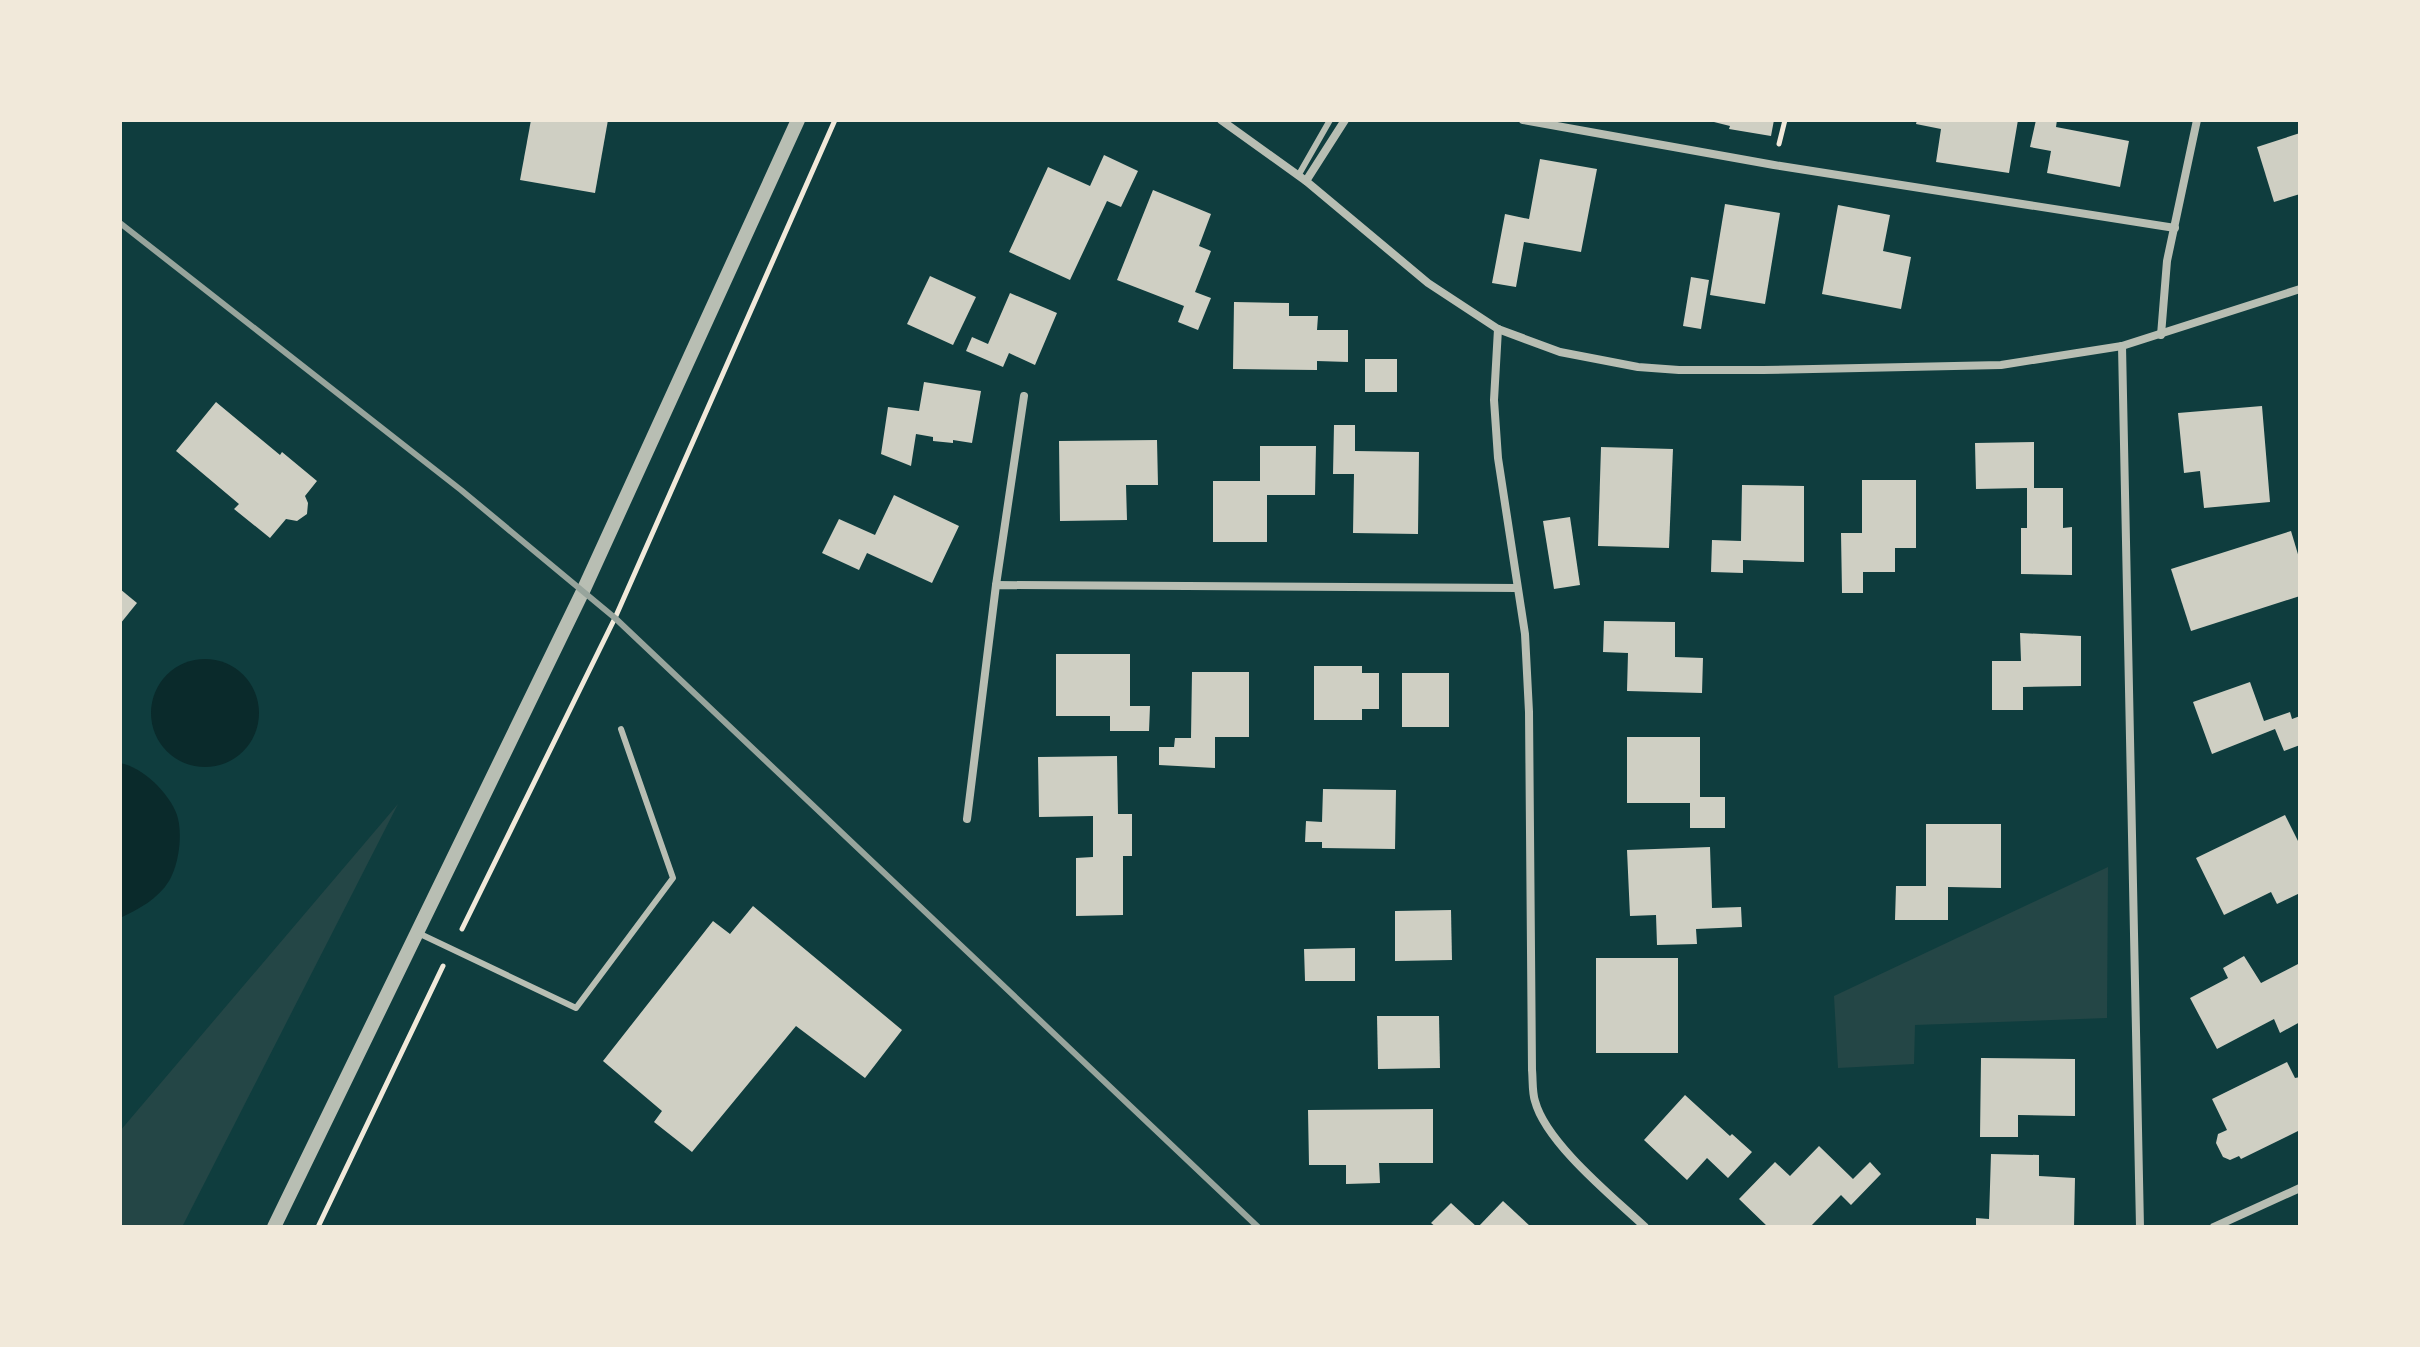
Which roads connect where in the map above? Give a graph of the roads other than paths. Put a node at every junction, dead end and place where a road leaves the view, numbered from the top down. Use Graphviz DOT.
graph roads {
  1 [pos="798,120"];
  2 [pos="1221,120"];
  3 [pos="1330,120"];
  4 [pos="1345,120"];
  5 [pos="1523,120"];
  6 [pos="2197,120"];
  7 [pos="1302,178"];
  8 [pos="2175,228"];
  9 [pos="2300,289"];
  10 [pos="1498,329"];
  11 [pos="2161,335"];
  12 [pos="2122,346"];
  13 [pos="1024,396"];
  14 [pos="996,585"];
  15 [pos="1517,588"];
  16 [pos="621,729"];
  17 [pos="967,819"];
  18 [pos="416,932"];
  19 [pos="2300,1188"];
  20 [pos="274,1227"];
  21 [pos="1645,1227"];
  22 [pos="2140,1227"];
  23 [pos="2214,1227"];
  1 -- 18 [label="street"];
  2 -- 7 [label="street"];
  3 -- 7 [label="lane"];
  4 -- 7 [label="street"];
  5 -- 8 [label="street"];
  6 -- 8 [label="street"];
  7 -- 10 [label="street"];
  8 -- 11 [label="street"];
  9 -- 11 [label="street"];
  10 -- 12 [label="street"];
  10 -- 15 [label="street"];
  11 -- 12 [label="street"];
  12 -- 22 [label="street"];
  13 -- 14 [label="street"];
  14 -- 15 [label="street"];
  14 -- 17 [label="street"];
  15 -- 21 [label="street"];
  16 -- 18 [label="lane"];
  18 -- 20 [label="street"];
  19 -- 23 [label="street"];
}
